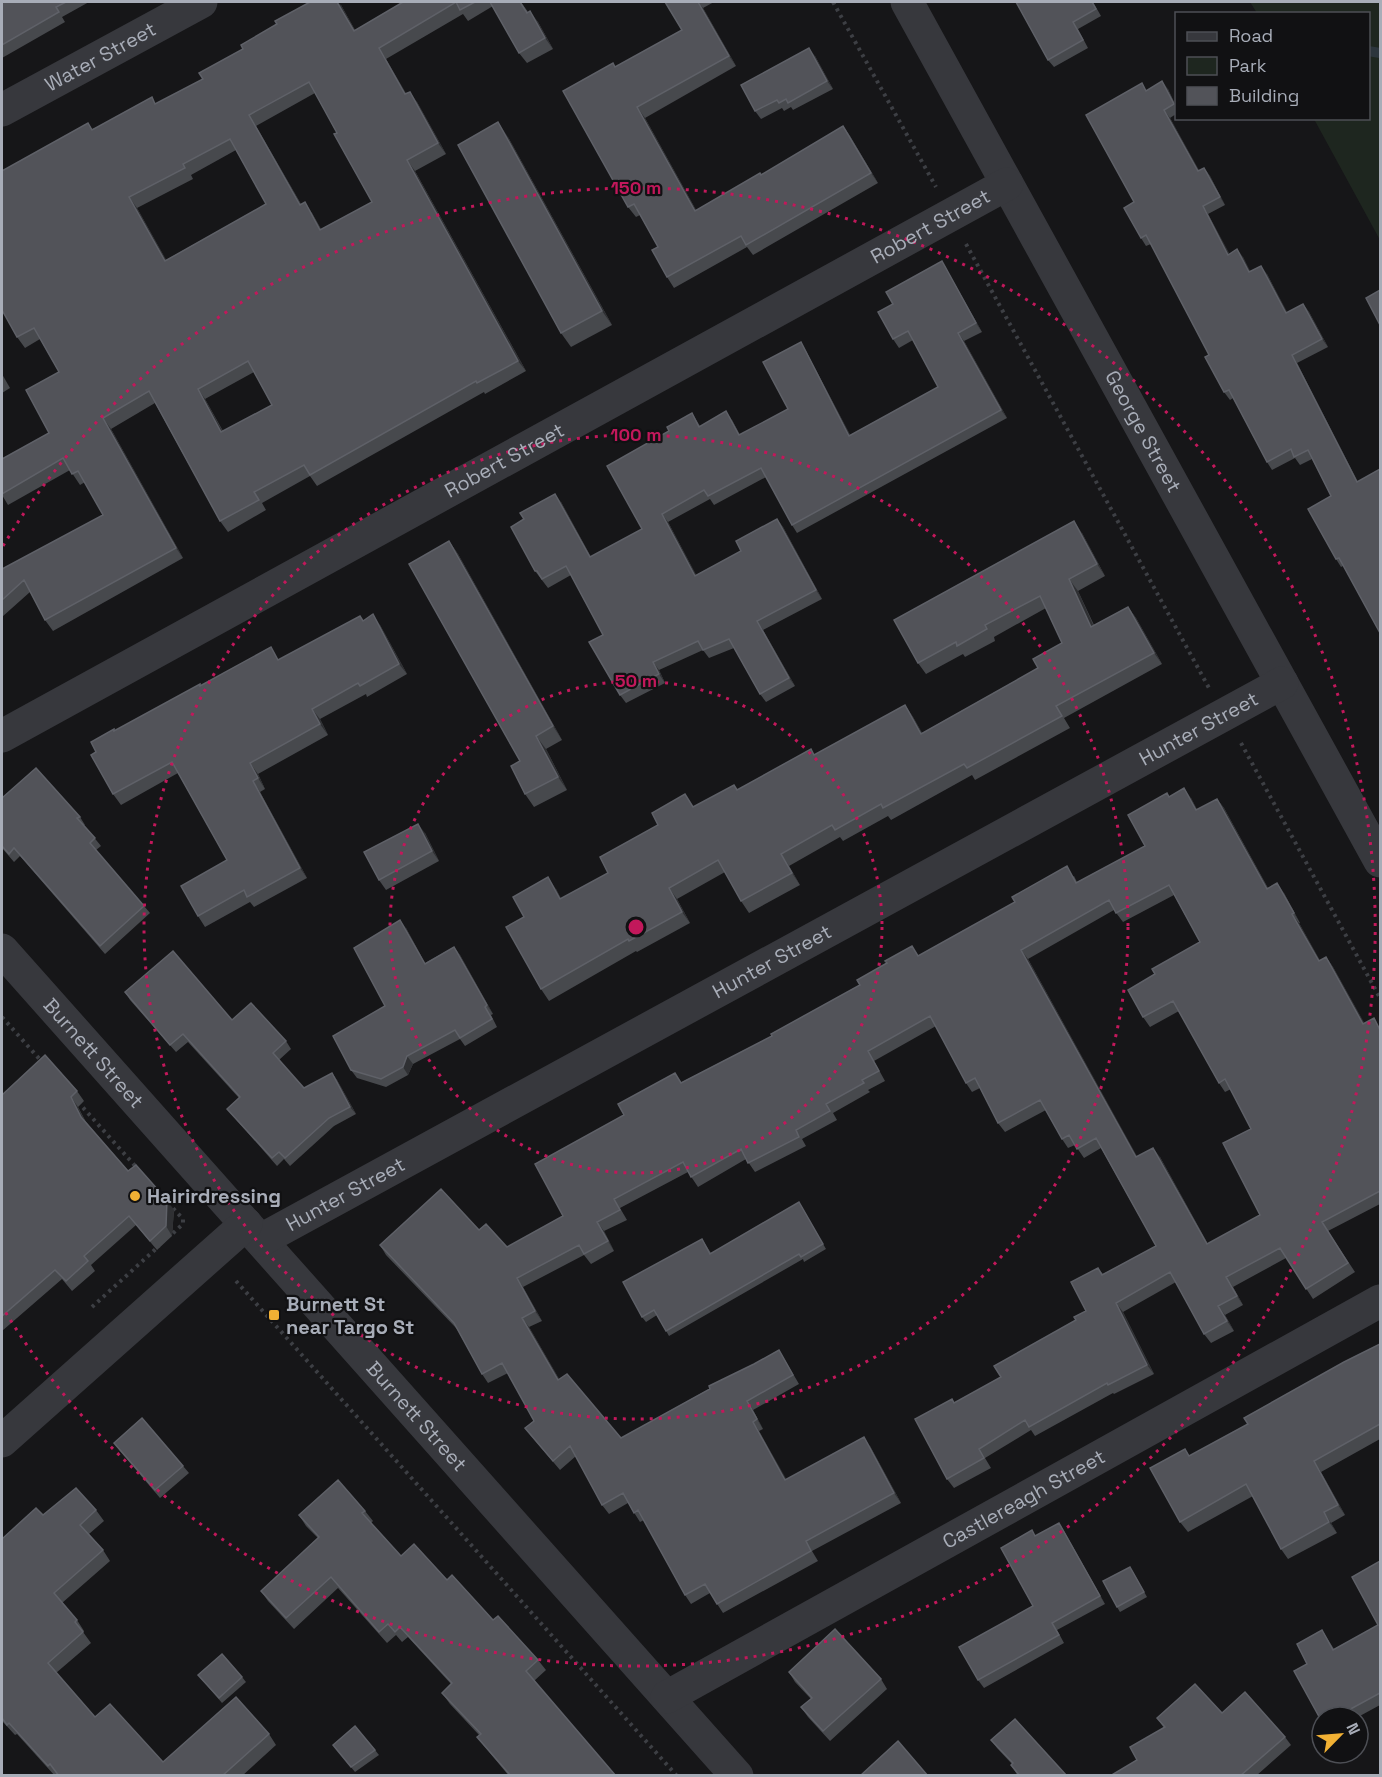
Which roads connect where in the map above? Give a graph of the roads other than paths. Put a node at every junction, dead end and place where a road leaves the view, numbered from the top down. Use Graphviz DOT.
graph roads {
  1 [pos="201,2"];
  2 [pos="907,2"];
  3 [pos="2,110"];
  4 [pos="1007,184"];
  5 [pos="1282,683"];
  6 [pos="2,736"];
  7 [pos="1380,861"];
  8 [pos="2,950"];
  9 [pos="253,1232"];
  10 [pos="1380,1301"];
  11 [pos="2,1441"];
  12 [pos="667,1697"];
  13 [pos="737,1776"];
  1 -- 3 [label="street, Water Street"];
  2 -- 4 [label="street, George Street"];
  4 -- 5 [label="street, George Street"];
  4 -- 6 [label="street, Robert Street"];
  5 -- 7 [label="street, George Street"];
  5 -- 9 [label="street, Hunter Street"];
  8 -- 9 [label="street, Burnett Street"];
  9 -- 11 [label="street, Hunter Street"];
  9 -- 12 [label="street, Burnett Street"];
  10 -- 12 [label="street, Castlereagh Street"];
  12 -- 13 [label="street, Burnett Street"];
}
